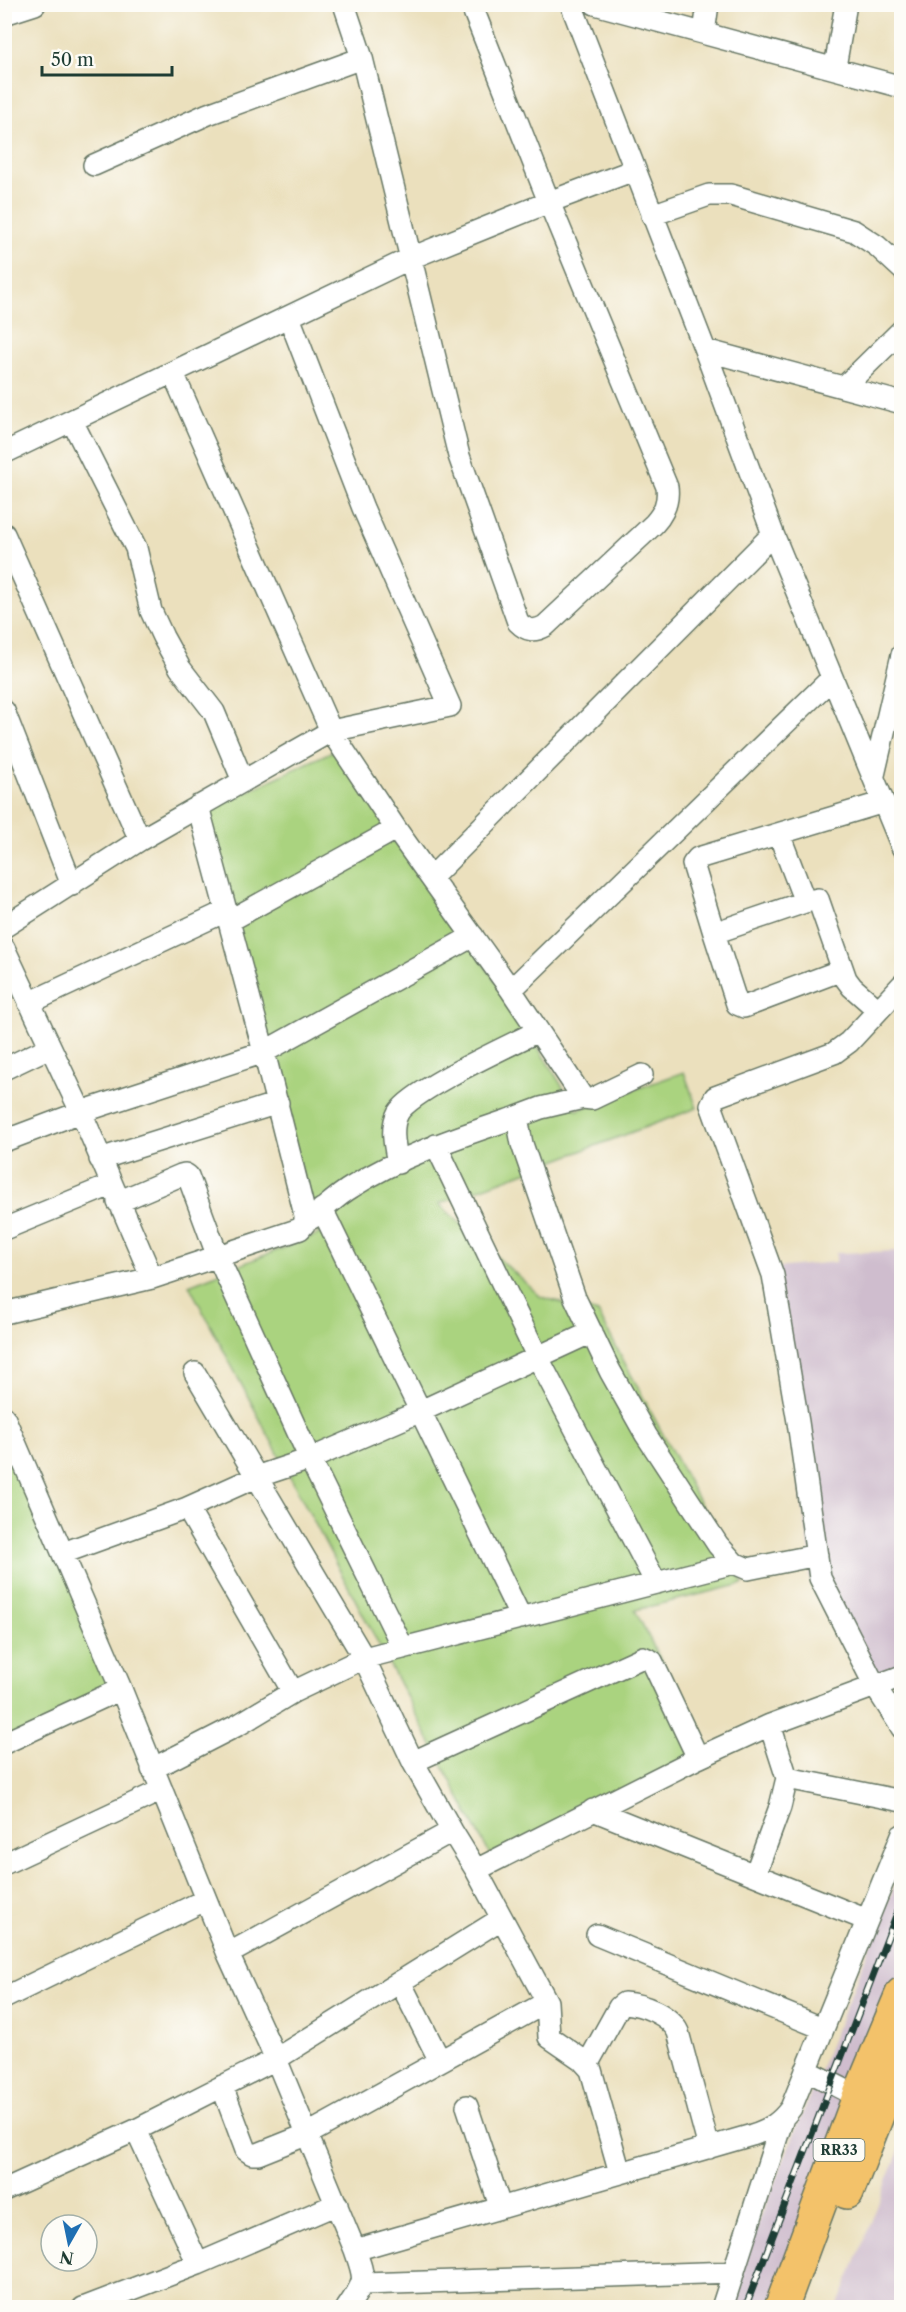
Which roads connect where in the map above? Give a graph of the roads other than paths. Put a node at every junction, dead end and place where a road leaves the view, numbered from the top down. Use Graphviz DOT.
graph roads {
  1 [pos="35,4"];
  2 [pos="344,4"];
  3 [pos="471,4"];
  4 [pos="571,4"];
  5 [pos="595,4"];
  6 [pos="708,4"];
  7 [pos="846,4"];
  8 [pos="4,14"];
  9 [pos="704,33"];
  10 [pos="362,58"];
  11 [pos="835,67"];
  12 [pos="902,87"];
  13 [pos="94,165"];
  14 [pos="634,170"];
  15 [pos="549,202"];
  16 [pos="652,215"];
  17 [pos="411,258"];
  18 [pos="902,269"];
  19 [pos="289,317"];
  20 [pos="902,330"];
  21 [pos="705,350"];
  22 [pos="172,373"];
  23 [pos="845,386"];
  24 [pos="902,403"];
  25 [pos="72,421"];
  26 [pos="4,453"];
  27 [pos="4,534"];
  28 [pos="773,534"];
  29 [pos="902,655"];
  30 [pos="832,678"];
  31 [pos="4,711"];
  32 [pos="331,731"];
  33 [pos="10,739"];
  34 [pos="874,775"];
  35 [pos="243,781"];
  36 [pos="884,802"];
  37 [pos="198,806"];
  38 [pos="396,829"];
  39 [pos="779,834"];
  40 [pos="140,840"];
  41 [pos="902,847"];
  42 [pos="431,878"];
  43 [pos="72,885"];
  44 [pos="805,902"];
  45 [pos="227,916"];
  46 [pos="4,927"];
  47 [pos="714,933"];
  48 [pos="473,936"];
  49 [pos="4,948"];
  50 [pos="842,970"];
  51 [pos="902,985"];
  52 [pos="511,990"];
  53 [pos="29,1003"];
  54 [pos="878,1010"];
  55 [pos="538,1031"];
  56 [pos="50,1047"];
  57 [pos="264,1052"];
  58 [pos="4,1069"];
  59 [pos="642,1075"];
  60 [pos="583,1098"];
  61 [pos="278,1102"];
  62 [pos="81,1112"];
  63 [pos="517,1117"];
  64 [pos="4,1141"];
  65 [pos="436,1145"];
  66 [pos="100,1159"];
  67 [pos="398,1163"];
  68 [pos="115,1194"];
  69 [pos="322,1209"];
  70 [pos="304,1223"];
  71 [pos="4,1229"];
  72 [pos="218,1257"];
  73 [pos="152,1278"];
  74 [pos="4,1313"];
  75 [pos="592,1332"];
  76 [pos="537,1356"];
  77 [pos="195,1373"];
  78 [pos="421,1411"];
  79 [pos="4,1417"];
  80 [pos="310,1459"];
  81 [pos="256,1477"];
  82 [pos="187,1508"];
  83 [pos="63,1553"];
  84 [pos="817,1555"];
  85 [pos="734,1563"];
  86 [pos="656,1583"];
  87 [pos="521,1618"];
  88 [pos="403,1648"];
  89 [pos="364,1658"];
  90 [pos="902,1676"];
  91 [pos="875,1686"];
  92 [pos="121,1689"];
  93 [pos="293,1692"];
  94 [pos="770,1725"];
  95 [pos="902,1728"];
  96 [pos="4,1743"];
  97 [pos="698,1758"];
  98 [pos="413,1762"];
  99 [pos="153,1769"];
  100 [pos="787,1778"];
  101 [pos="162,1790"];
  102 [pos="902,1801"];
  103 [pos="593,1810"];
  104 [pos="452,1831"];
  105 [pos="902,1835"];
  106 [pos="4,1864"];
  107 [pos="476,1870"];
  108 [pos="755,1875"];
  109 [pos="205,1900"];
  110 [pos="501,1919"];
  111 [pos="867,1920"];
  112 [pos="597,1935"];
  113 [pos="228,1954"];
  114 [pos="400,1982"];
  115 [pos="902,1994"];
  116 [pos="4,1998"];
  117 [pos="547,2002"];
  118 [pos="822,2028"];
  119 [pos="896,2039"];
  120 [pos="276,2059"];
  121 [pos="440,2061"];
  122 [pos="587,2065"];
  123 [pos="806,2070"];
  124 [pos="222,2086"];
  125 [pos="859,2097"];
  126 [pos="467,2106"];
  127 [pos="782,2121"];
  128 [pos="136,2130"];
  129 [pos="308,2134"];
  130 [pos="709,2148"];
  131 [pos="621,2173"];
  132 [pos="4,2190"];
  133 [pos="337,2204"];
  134 [pos="500,2206"];
  135 [pos="355,2250"];
  136 [pos="198,2264"];
  137 [pos="734,2272"];
  138 [pos="363,2284"];
  139 [pos="83,2307"];
  140 [pos="347,2307"];
  141 [pos="722,2307"];
  142 [pos="781,2307"];
  143 [pos="800,2307"];
  1 -- 8 [label="street"];
  2 -- 10 [label="street"];
  3 -- 15 [label="street"];
  4 -- 14 [label="street"];
  5 -- 9 [label="street"];
  6 -- 9 [label="street"];
  7 -- 11 [label="street"];
  9 -- 11 [label="street"];
  10 -- 13 [label="street"];
  10 -- 17 [label="street"];
  11 -- 12 [label="street"];
  14 -- 15 [label="street"];
  14 -- 16 [label="street"];
  15 -- 17 [label="street"];
  15 -- 17 [label="street"];
  16 -- 18 [label="street"];
  16 -- 21 [label="street"];
  17 -- 19 [label="street"];
  19 -- 22 [label="street"];
  19 -- 32 [label="street"];
  20 -- 23 [label="street"];
  21 -- 23 [label="street"];
  21 -- 28 [label="street"];
  22 -- 25 [label="street"];
  22 -- 32 [label="street"];
  23 -- 24 [label="street"];
  25 -- 26 [label="street"];
  25 -- 35 [label="street"];
  27 -- 40 [label="street"];
  28 -- 30 [label="street"];
  28 -- 42 [label="street"];
  29 -- 34 [label="street"];
  30 -- 34 [label="street"];
  30 -- 52 [label="street"];
  31 -- 33 [label="street"];
  32 -- 35 [label="street"];
  32 -- 38 [label="street"];
  33 -- 43 [label="street"];
  34 -- 36 [label="street"];
  35 -- 37 [label="street"];
  36 -- 39 [label="street"];
  36 -- 41 [label="street"];
  37 -- 40 [label="street"];
  37 -- 45 [label="street"];
  38 -- 42 [label="street"];
  38 -- 45 [label="street"];
  39 -- 44 [label="street"];
  39 -- 47 [label="street"];
  40 -- 43 [label="street"];
  42 -- 48 [label="street"];
  43 -- 46 [label="street"];
  44 -- 47 [label="street"];
  44 -- 50 [label="street"];
  45 -- 53 [label="street"];
  45 -- 57 [label="street"];
  47 -- 50 [label="street"];
  48 -- 52 [label="street"];
  48 -- 57 [label="street"];
  49 -- 53 [label="street"];
  50 -- 54 [label="street"];
  51 -- 54 [label="street"];
  52 -- 55 [label="street"];
  53 -- 56 [label="street"];
  54 -- 84 [label="street"];
  55 -- 60 [label="street"];
  55 -- 67 [label="street"];
  56 -- 58 [label="street"];
  56 -- 62 [label="street"];
  57 -- 61 [label="street"];
  57 -- 62 [label="street"];
  59 -- 60 [label="street"];
  60 -- 63 [label="street"];
  61 -- 66 [label="street"];
  61 -- 70 [label="street"];
  62 -- 64 [label="street"];
  62 -- 66 [label="street"];
  63 -- 65 [label="street"];
  63 -- 75 [label="street"];
  65 -- 67 [label="street"];
  65 -- 76 [label="street"];
  66 -- 68 [label="street"];
  67 -- 69 [label="street"];
  68 -- 71 [label="street"];
  68 -- 72 [label="street"];
  68 -- 73 [label="street"];
  69 -- 70 [label="street"];
  69 -- 78 [label="street"];
  70 -- 72 [label="street"];
  72 -- 73 [label="street"];
  72 -- 80 [label="street"];
  73 -- 74 [label="street"];
  75 -- 76 [label="street"];
  75 -- 85 [label="street"];
  76 -- 78 [label="street"];
  76 -- 86 [label="street"];
  77 -- 81 [label="street"];
  78 -- 80 [label="street"];
  78 -- 87 [label="street"];
  79 -- 83 [label="street"];
  80 -- 81 [label="street"];
  80 -- 88 [label="street"];
  81 -- 82 [label="street"];
  81 -- 89 [label="street"];
  82 -- 83 [label="street"];
  82 -- 93 [label="street"];
  83 -- 92 [label="street"];
  84 -- 85 [label="street"];
  84 -- 91 [label="street"];
  85 -- 86 [label="street"];
  86 -- 87 [label="street"];
  87 -- 88 [label="street"];
  88 -- 89 [label="street"];
  89 -- 93 [label="street"];
  89 -- 98 [label="street"];
  90 -- 91 [label="street"];
  91 -- 94 [label="street"];
  91 -- 95 [label="street"];
  92 -- 96 [label="street"];
  92 -- 99 [label="street"];
  93 -- 99 [label="street"];
  94 -- 97 [label="street"];
  94 -- 100 [label="street"];
  97 -- 98 [label="street"];
  97 -- 103 [label="street"];
  98 -- 104 [label="street"];
  99 -- 101 [label="street"];
  100 -- 102 [label="street"];
  100 -- 108 [label="street"];
  101 -- 106 [label="street"];
  101 -- 109 [label="street"];
  103 -- 107 [label="street"];
  103 -- 108 [label="street"];
  104 -- 107 [label="street"];
  104 -- 113 [label="street"];
  105 -- 111 [label="street"];
  107 -- 110 [label="street"];
  108 -- 111 [label="street"];
  109 -- 113 [label="street"];
  109 -- 116 [label="street"];
  110 -- 114 [label="street"];
  110 -- 117 [label="street"];
  111 -- 118 [label="street"];
  112 -- 118 [label="street"];
  113 -- 120 [label="street"];
  114 -- 120 [label="street"];
  114 -- 121 [label="street"];
  115 -- 119 [label="highway, RR33"];
  117 -- 121 [label="street"];
  117 -- 122 [label="street"];
  118 -- 123 [label="street"];
  119 -- 125 [label="highway, RR33"];
  119 -- 143 [label="highway, RR33"];
  120 -- 124 [label="street"];
  120 -- 129 [label="street"];
  121 -- 129 [label="street"];
  122 -- 130 [label="street"];
  122 -- 131 [label="street"];
  123 -- 125 [label="street"];
  123 -- 127 [label="street"];
  124 -- 128 [label="street"];
  124 -- 129 [label="street"];
  125 -- 142 [label="highway, RR33"];
  126 -- 134 [label="street"];
  127 -- 130 [label="street"];
  127 -- 137 [label="street"];
  128 -- 132 [label="street"];
  128 -- 136 [label="street"];
  129 -- 133 [label="street"];
  130 -- 131 [label="street"];
  131 -- 134 [label="street"];
  133 -- 135 [label="street"];
  133 -- 136 [label="street"];
  134 -- 135 [label="street"];
  135 -- 138 [label="street"];
  136 -- 139 [label="street"];
  137 -- 138 [label="street"];
  137 -- 141 [label="street"];
  138 -- 140 [label="street"];
}
